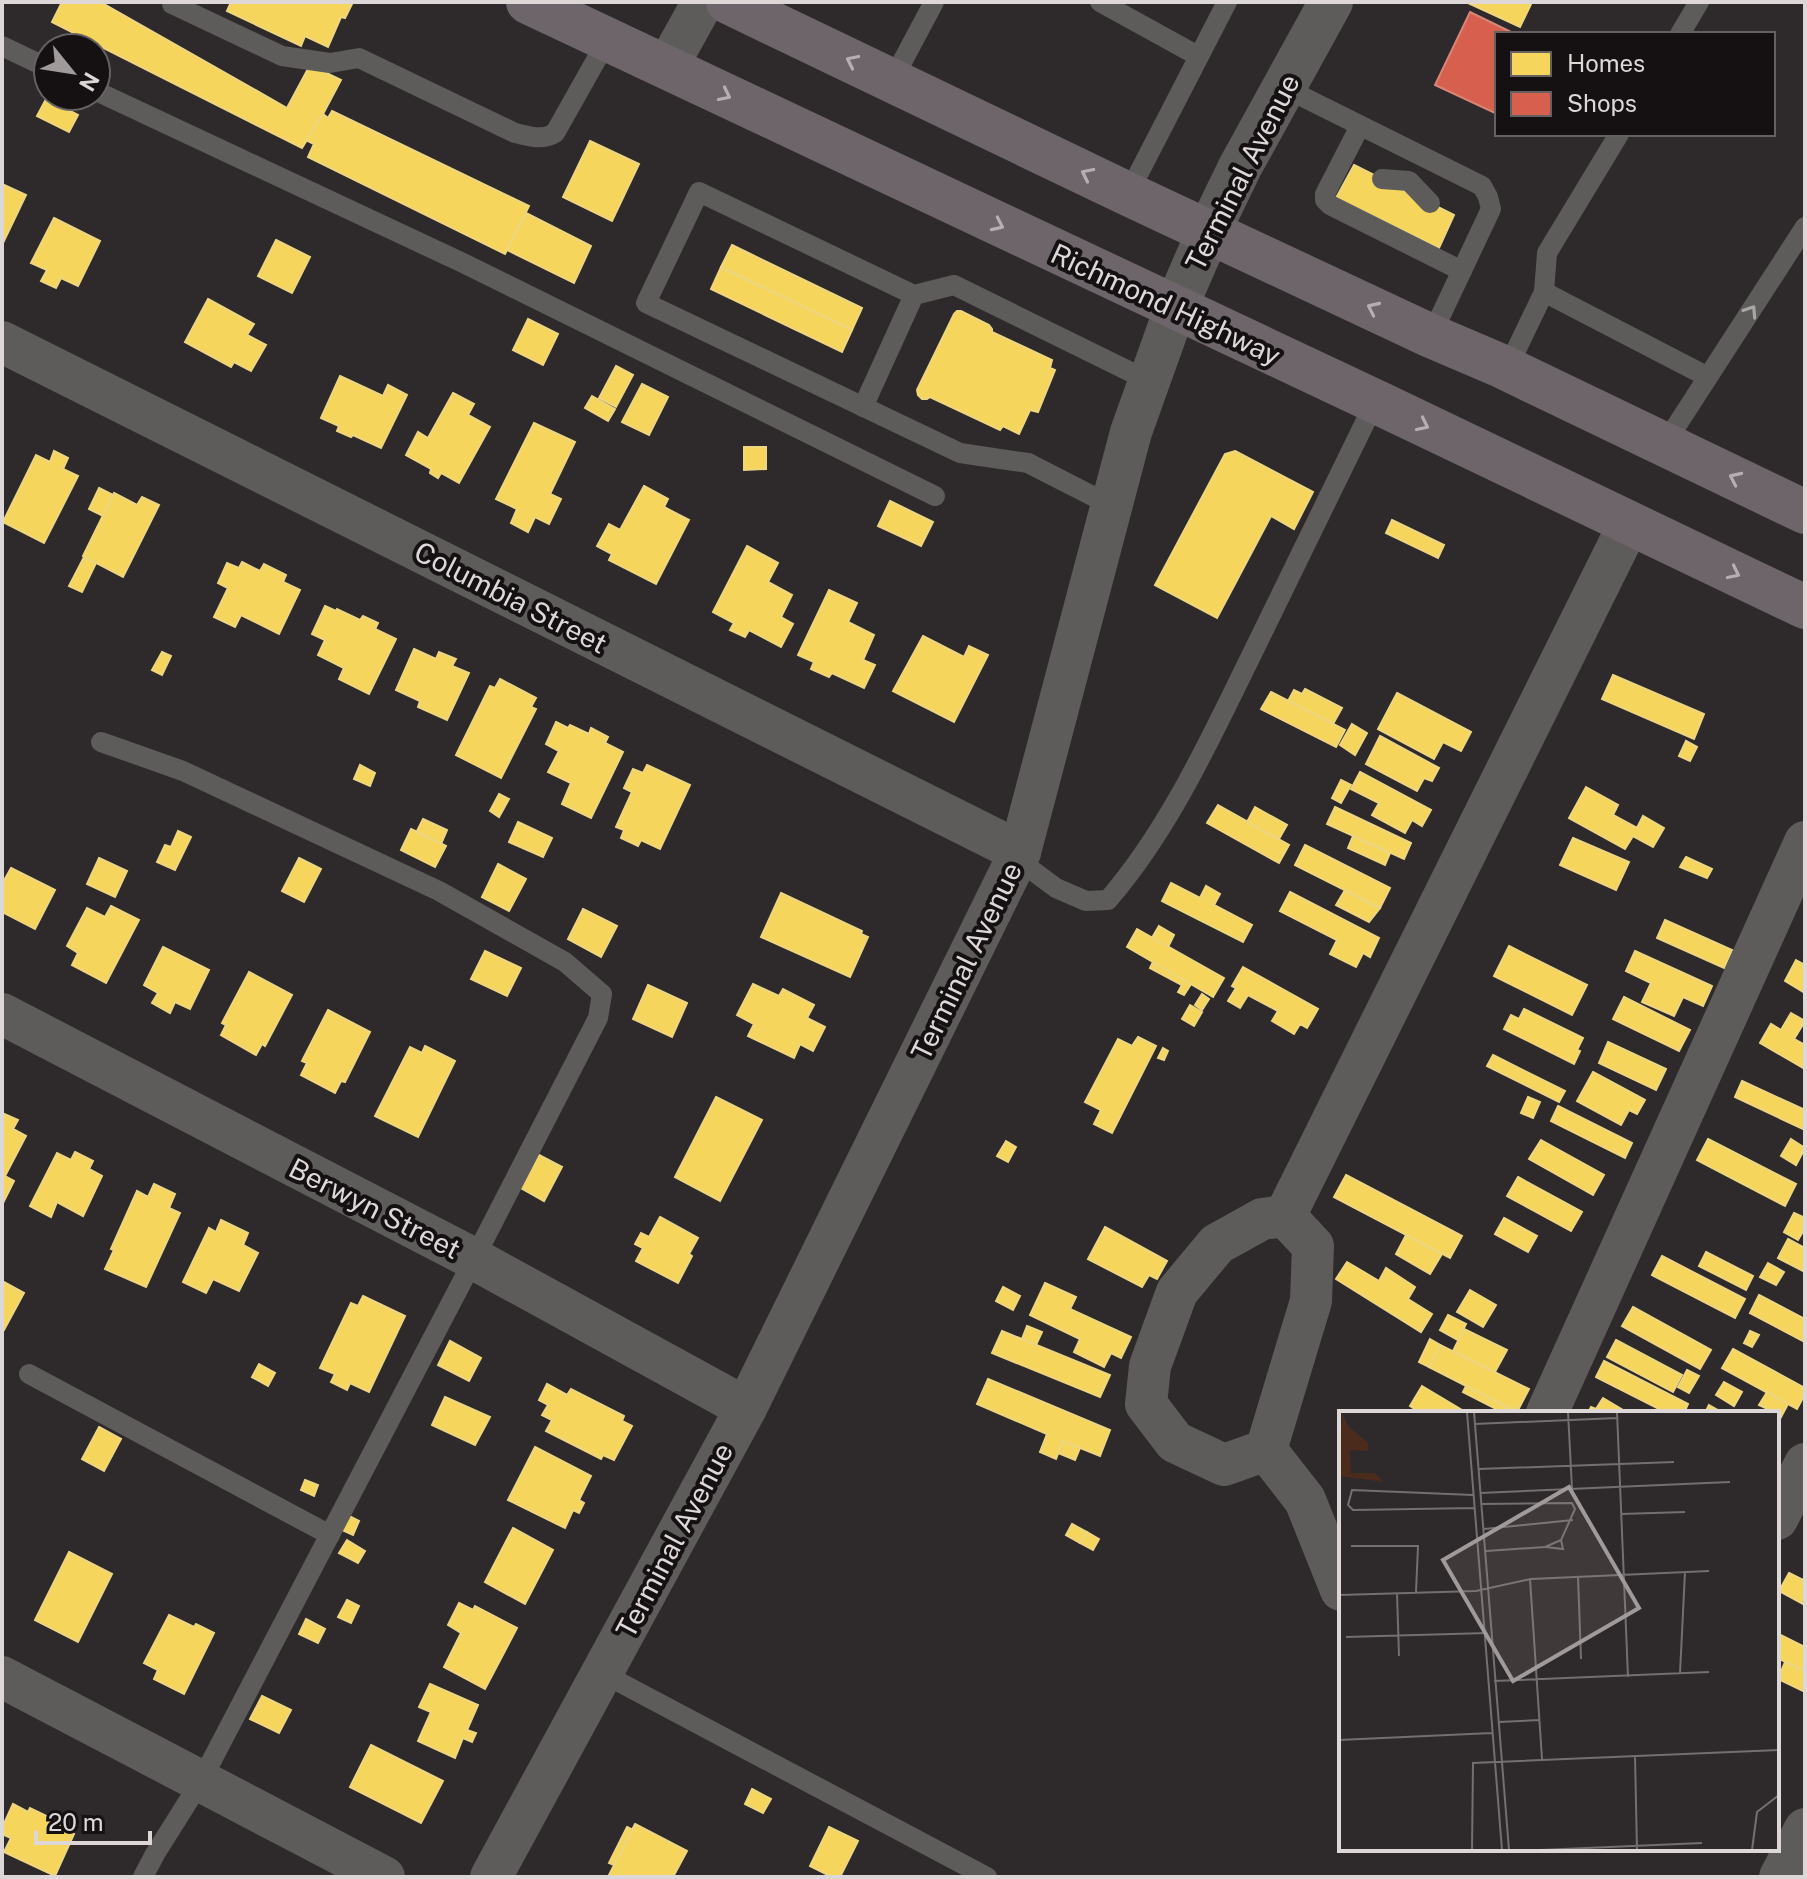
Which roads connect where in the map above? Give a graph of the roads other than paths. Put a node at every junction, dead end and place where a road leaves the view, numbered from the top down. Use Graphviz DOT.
graph roads {
  1 [pos="173,2"];
  2 [pos="528,2"];
  3 [pos="703,2"];
  4 [pos="728,2"];
  5 [pos="934,2"];
  6 [pos="1100,2"];
  7 [pos="1227,2"];
  8 [pos="1331,2"];
  9 [pos="1699,2"];
  10 [pos="1681,32"];
  11 [pos="608,39"];
  12 [pos="2,46"];
  13 [pos="1198,56"];
  14 [pos="32,60"];
  15 [pos="667,67"];
  16 [pos="892,81"];
  17 [pos="1283,87"];
  18 [pos="112,98"];
  19 [pos="1360,126"];
  20 [pos="1618,136"];
  21 [pos="1421,155"];
  22 [pos="1382,179"];
  23 [pos="1409,181"];
  24 [pos="1128,194"];
  25 [pos="1430,203"];
  26 [pos="1365,212"];
  27 [pos="1805,227"];
  28 [pos="1209,231"];
  29 [pos="1384,232"];
  30 [pos="1414,236"];
  31 [pos="1462,271"];
  32 [pos="1544,292"];
  33 [pos="914,295"];
  34 [pos="1175,309"];
  35 [pos="1431,336"];
  36 [pos="2,342"];
  37 [pos="1507,369"];
  38 [pos="1708,377"];
  39 [pos="1149,381"];
  40 [pos="1375,402"];
  41 [pos="863,407"];
  42 [pos="1664,445"];
  43 [pos="935,496"];
  44 [pos="1112,506"];
  45 [pos="1805,512"];
  46 [pos="1629,524"];
  47 [pos="1805,607"];
  48 [pos="101,742"];
  49 [pos="1805,842"];
  50 [pos="1018,856"];
  51 [pos="2,1014"];
  52 [pos="1285,1216"];
  53 [pos="474,1259"];
  54 [pos="29,1374"];
  55 [pos="746,1408"];
  56 [pos="1548,1411"];
  57 [pos="1266,1450"];
  58 [pos="1805,1464"];
  59 [pos="1779,1515"];
  60 [pos="330,1535"];
  61 [pos="1339,1585"];
  62 [pos="602,1673"];
  63 [pos="2,1677"];
  64 [pos="201,1781"];
  65 [pos="1805,1829"];
  66 [pos="143,1877"];
  67 [pos="384,1877"];
  68 [pos="491,1877"];
  69 [pos="987,1877"];
  70 [pos="1780,1877"];
  1 -- 11 [label="lane"];
  2 -- 11 [label="main road, Richmond Highway"];
  3 -- 15 [label="street"];
  16 -- 4 [label="main road, one-way"];
  5 -- 16 [label="lane"];
  6 -- 13 [label="lane"];
  7 -- 13 [label="lane"];
  8 -- 17 [label="street, Terminal Avenue"];
  9 -- 10 [label="lane"];
  11 -- 15 [label="main road, Richmond Highway"];
  12 -- 14 [label="lane"];
  13 -- 24 [label="lane"];
  15 -- 34 [label="main road, Richmond Highway, one-way"];
  24 -- 16 [label="main road, one-way"];
  17 -- 19 [label="lane"];
  17 -- 28 [label="street, Terminal Avenue"];
  18 -- 43 [label="lane"];
  19 -- 21 [label="lane"];
  19 -- 29 [label="lane"];
  20 -- 32 [label="lane"];
  21 -- 23 [label="lane"];
  21 -- 31 [label="lane"];
  22 -- 23 [label="lane"];
  23 -- 25 [label="lane"];
  24 -- 28 [label="main road"];
  26 -- 29 [label="lane"];
  38 -- 27 [label="lane, one-way"];
  28 -- 34 [label="street, Terminal Avenue"];
  35 -- 28 [label="main road, one-way"];
  29 -- 30 [label="lane"];
  29 -- 31 [label="lane"];
  31 -- 35 [label="lane"];
  32 -- 37 [label="lane"];
  32 -- 38 [label="lane"];
  33 -- 39 [label="lane"];
  33 -- 41 [label="lane"];
  33 -- 41 [label="lane"];
  34 -- 39 [label="street, Terminal Avenue"];
  34 -- 40 [label="main road, Richmond Highway"];
  35 -- 37 [label="main road"];
  36 -- 50 [label="street, Columbia Street"];
  37 -- 42 [label="main road"];
  38 -- 42 [label="lane"];
  39 -- 44 [label="street, Terminal Avenue"];
  40 -- 46 [label="main road, Richmond Highway, one-way"];
  40 -- 50 [label="lane"];
  41 -- 44 [label="lane"];
  45 -- 42 [label="main road, one-way"];
  44 -- 50 [label="street, Terminal Avenue"];
  46 -- 47 [label="main road, Richmond Highway, one-way"];
  46 -- 52 [label="street"];
  48 -- 53 [label="lane"];
  49 -- 56 [label="street"];
  50 -- 55 [label="street, Terminal Avenue"];
  51 -- 53 [label="street, Berwyn Street"];
  52 -- 57 [label="street"];
  52 -- 57 [label="street"];
  53 -- 55 [label="street, Berwyn Street"];
  53 -- 60 [label="lane"];
  54 -- 60 [label="lane"];
  55 -- 62 [label="street, Terminal Avenue"];
  57 -- 61 [label="street"];
  58 -- 59 [label="street"];
  60 -- 64 [label="lane"];
  62 -- 68 [label="street, Terminal Avenue"];
  62 -- 69 [label="lane"];
  63 -- 64 [label="street"];
  64 -- 66 [label="lane"];
  64 -- 67 [label="street"];
  65 -- 70 [label="street"];
}
